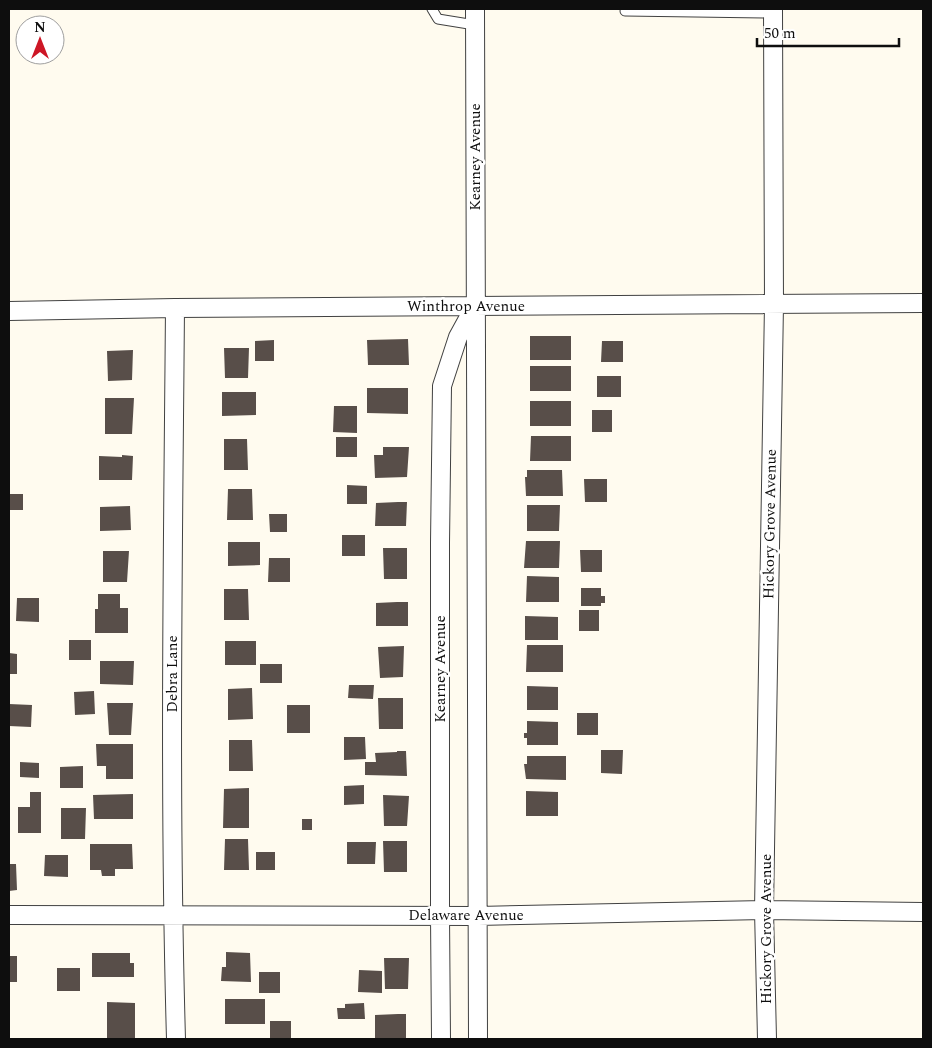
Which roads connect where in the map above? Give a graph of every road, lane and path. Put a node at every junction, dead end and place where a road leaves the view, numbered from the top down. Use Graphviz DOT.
graph roads {
  1 [pos="432,9"];
  2 [pos="625,11"];
  3 [pos="773,11"];
  4 [pos="475,17"];
  5 [pos="923,303"];
  6 [pos="774,304"];
  7 [pos="476,305"];
  8 [pos="175,308"];
  9 [pos="9,311"];
  10 [pos="764,910"];
  11 [pos="923,912"];
  12 [pos="9,915"];
  13 [pos="172,916"];
  14 [pos="440,916"];
  15 [pos="478,916"];
  16 [pos="176,1039"];
  17 [pos="441,1039"];
  18 [pos="478,1039"];
  19 [pos="767,1039"];
  1 -- 4 [label="lane"];
  2 -- 3 [label="lane"];
  3 -- 6 [label="street, Hickory Grove Avenue"];
  4 -- 7 [label="street, Kearney Avenue"];
  5 -- 6 [label="street, Winthrop Avenue"];
  6 -- 7 [label="street, Winthrop Avenue"];
  6 -- 10 [label="street, Hickory Grove Avenue"];
  7 -- 8 [label="street, Winthrop Avenue"];
  7 -- 14 [label="street, Kearney Avenue"];
  7 -- 15 [label="street, Kearney Avenue"];
  8 -- 9 [label="street, Winthrop Avenue"];
  8 -- 13 [label="street, Debra Lane"];
  10 -- 11 [label="street, Delaware Avenue"];
  10 -- 15 [label="street, Delaware Avenue"];
  10 -- 19 [label="street, Hickory Grove Avenue"];
  12 -- 13 [label="street, Delaware Avenue"];
  13 -- 14 [label="street, Delaware Avenue"];
  13 -- 16 [label="street, Debra Lane"];
  14 -- 15 [label="street, Delaware Avenue"];
  14 -- 17 [label="street, Kearney Avenue"];
  15 -- 18 [label="street, Kearney Avenue"];
}
